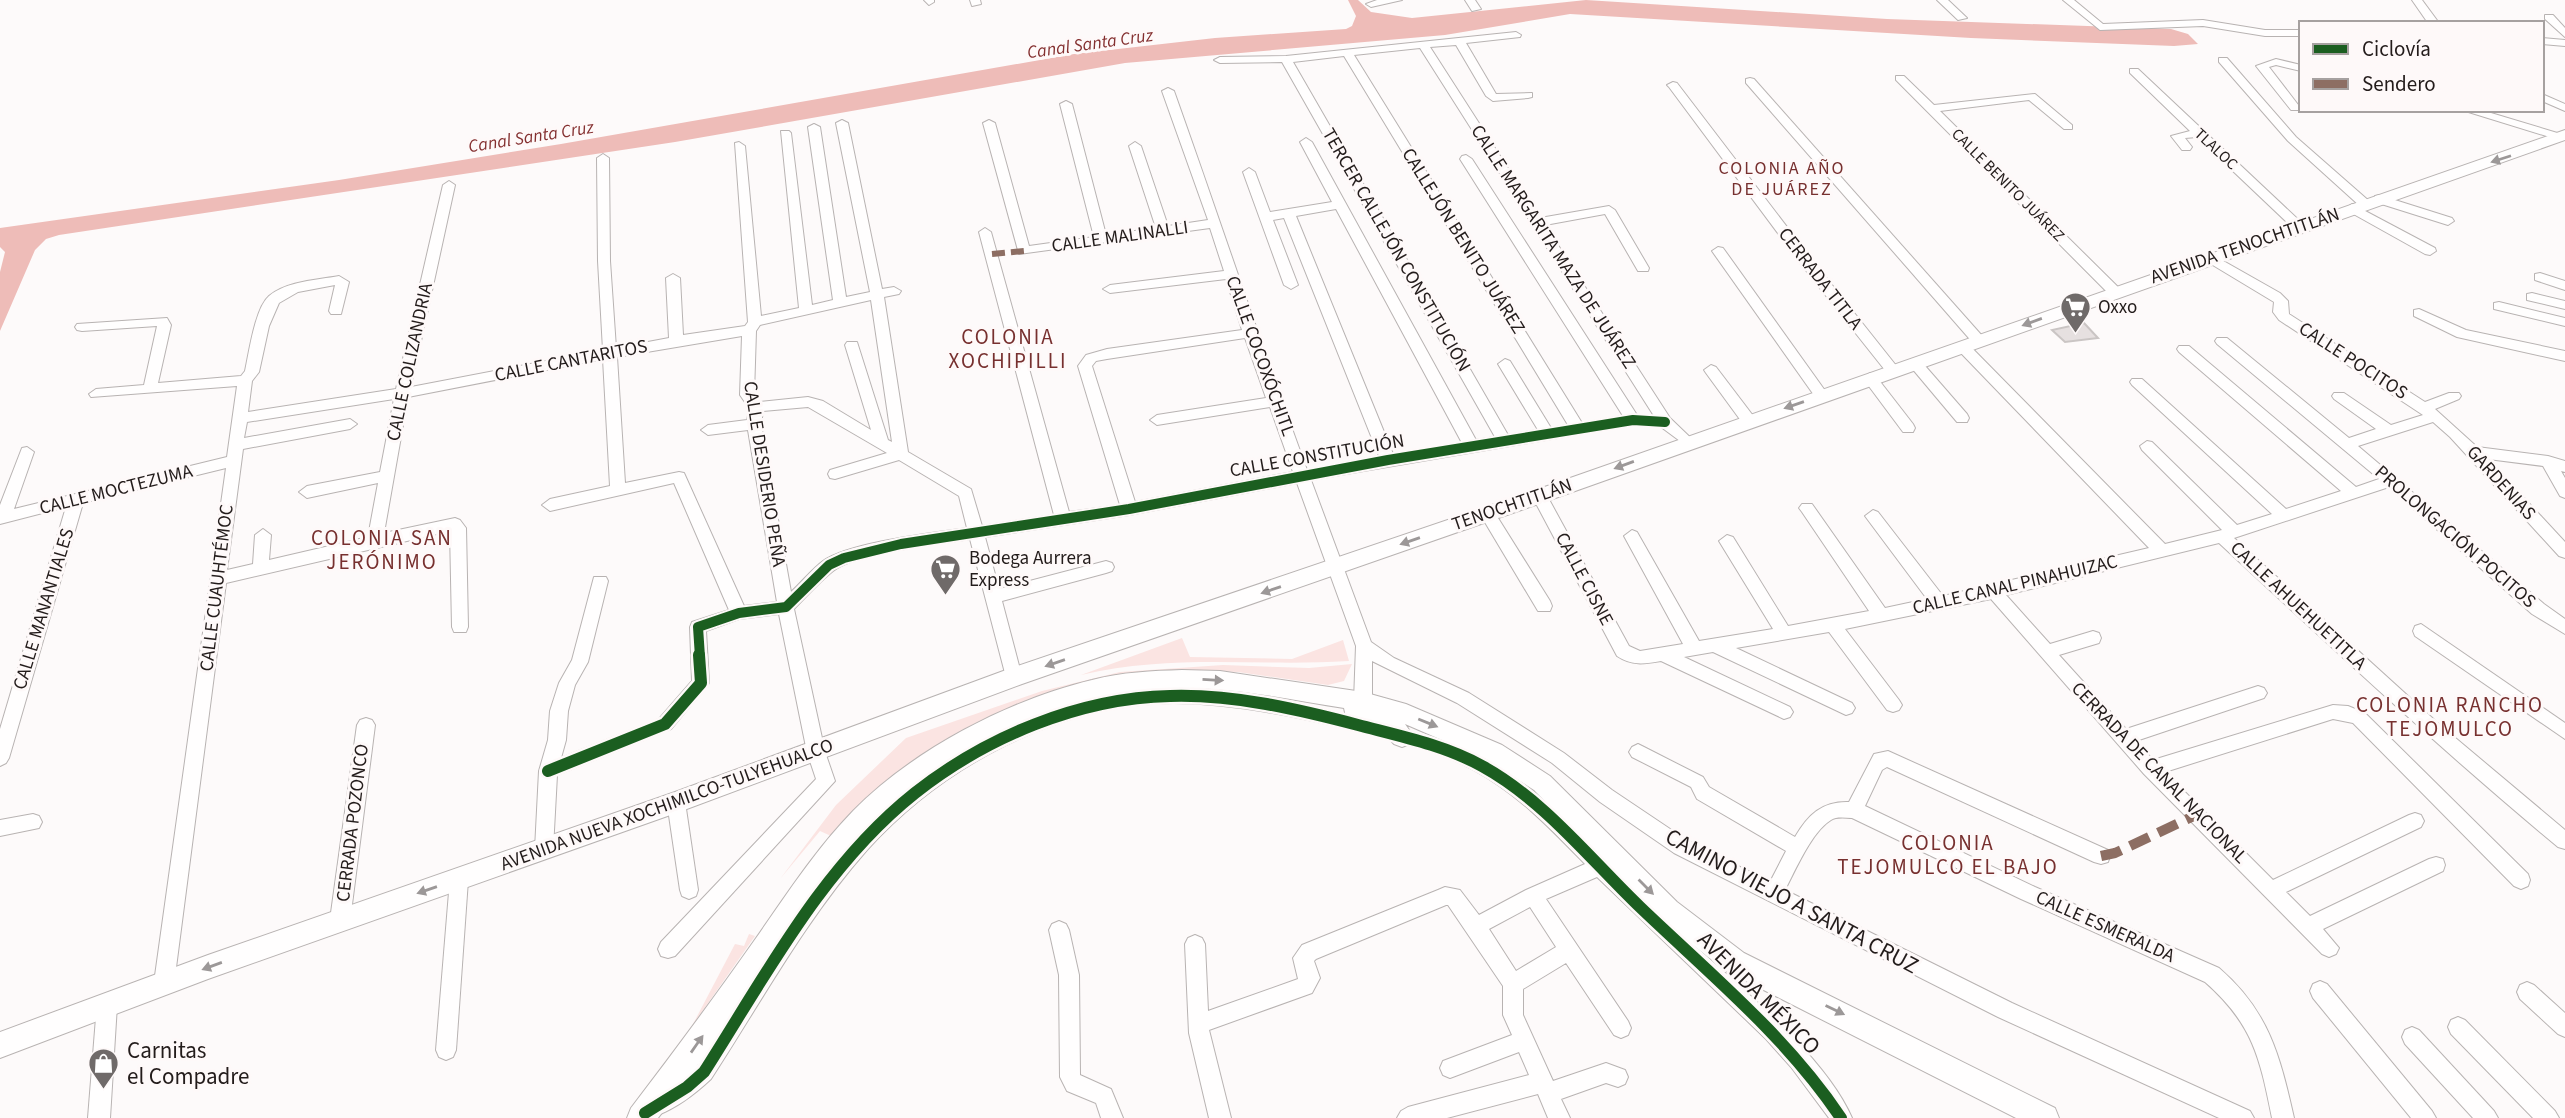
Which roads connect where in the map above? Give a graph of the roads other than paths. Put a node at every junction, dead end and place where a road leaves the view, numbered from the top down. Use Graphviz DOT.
graph roads {
  1 [pos="1397,0"];
  2 [pos="1942,0"];
  3 [pos="2068,0"];
  4 [pos="2417,0"];
  5 [pos="1371,4"];
  6 [pos="2549,17"];
  7 [pos="1962,18"];
  8 [pos="2433,21"];
  9 [pos="2299,33"];
  10 [pos="2565,34"];
  11 [pos="1516,35"];
  12 [pos="1459,41"];
  13 [pos="2544,41"];
  14 [pos="2565,43"];
  15 [pos="1424,46"];
  16 [pos="1347,53"];
  17 [pos="1286,59"];
  18 [pos="1220,60"];
  19 [pos="2223,60"];
  20 [pos="2299,68"];
  21 [pos="2134,71"];
  22 [pos="1900,78"];
  23 [pos="1750,81"];
  24 [pos="1673,85"];
  25 [pos="1168,91"];
  26 [pos="1528,95"];
  27 [pos="2544,98"];
  28 [pos="1066,104"];
  29 [pos="2295,108"];
  30 [pos="2565,108"];
  31 [pos="1933,109"];
  32 [pos="2475,112"];
  33 [pos="842,123"];
  34 [pos="989,123"];
  35 [pos="814,127"];
  36 [pos="2068,127"];
  37 [pos="785,132"];
  38 [pos="2198,132"];
  39 [pos="2563,136"];
  40 [pos="1306,142"];
  41 [pos="739,146"];
  42 [pos="1135,146"];
  43 [pos="2186,147"];
  44 [pos="603,158"];
  45 [pos="1466,159"];
  46 [pos="1249,172"];
  47 [pos="449,185"];
  48 [pos="2365,204"];
  49 [pos="1340,205"];
  50 [pos="1289,214"];
  51 [pos="1265,217"];
  52 [pos="2448,221"];
  53 [pos="1537,222"];
  54 [pos="1215,223"];
  55 [pos="2299,227"];
  56 [pos="1163,230"];
  57 [pos="985,232"];
  58 [pos="1101,239"];
  59 [pos="1718,251"];
  60 [pos="2430,251"];
  61 [pos="2211,258"];
  62 [pos="1643,268"];
  63 [pos="1231,274"];
  64 [pos="2540,277"];
  65 [pos="673,278"];
  66 [pos="1291,285"];
  67 [pos="2565,286"];
  68 [pos="1110,289"];
  69 [pos="894,291"];
  70 [pos="2115,292"];
  71 [pos="877,295"];
  72 [pos="2532,297"];
  73 [pos="840,302"];
  74 [pos="2565,305"];
  75 [pos="2500,306"];
  76 [pos="806,309"];
  77 [pos="336,311"];
  78 [pos="2419,313"];
  79 [pos="2565,322"];
  80 [pos="752,326"];
  81 [pos="82,327"];
  82 [pos="1250,332"];
  83 [pos="676,341"];
  84 [pos="2222,341"];
  85 [pos="1970,343"];
  86 [pos="852,345"];
  87 [pos="2184,349"];
  88 [pos="610,353"];
  89 [pos="2565,356"];
  90 [pos="1915,363"];
  91 [pos="1505,364"];
  92 [pos="1711,370"];
  93 [pos="1893,371"];
  94 [pos="1870,378"];
  95 [pos="245,380"];
  96 [pos="2137,382"];
  97 [pos="150,388"];
  98 [pos="402,393"];
  99 [pos="96,394"];
  100 [pos="1821,395"];
  101 [pos="2339,396"];
  102 [pos="2454,397"];
  103 [pos="1276,401"];
  104 [pos="756,407"];
  105 [pos="2430,412"];
  106 [pos="242,418"];
  107 [pos="1962,418"];
  108 [pos="1157,420"];
  109 [pos="1633,420"];
  110 [pos="1749,421"];
  111 [pos="1664,422"];
  112 [pos="350,424"];
  113 [pos="754,424"];
  114 [pos="1908,428"];
  115 [pos="1578,429"];
  116 [pos="708,430"];
  117 [pos="2388,430"];
  118 [pos="1548,435"];
  119 [pos="1505,442"];
  120 [pos="1688,442"];
  121 [pos="883,443"];
  122 [pos="2346,444"];
  123 [pos="2147,446"];
  124 [pos="1472,447"];
  125 [pos="27,452"];
  126 [pos="2472,452"];
  127 [pos="234,453"];
  128 [pos="901,454"];
  129 [pos="1388,460"];
  130 [pos="2548,461"];
  131 [pos="2565,467"];
  132 [pos="835,474"];
  133 [pos="386,476"];
  134 [pos="1303,477"];
  135 [pos="2391,481"];
  136 [pos="618,489"];
  137 [pos="307,492"];
  138 [pos="2565,492"];
  139 [pos="2353,494"];
  140 [pos="1541,496"];
  141 [pos="76,501"];
  142 [pos="550,505"];
  143 [pos="1807,508"];
  144 [pos="1129,509"];
  145 [pos="1488,513"];
  146 [pos="1872,516"];
  147 [pos="2284,516"];
  148 [pos="2,518"];
  149 [pos="1063,518"];
  150 [pos="977,533"];
  151 [pos="2228,534"];
  152 [pos="263,535"];
  153 [pos="1632,536"];
  154 [pos="374,541"];
  155 [pos="1727,541"];
  156 [pos="2161,550"];
  157 [pos="2565,552"];
  158 [pos="261,567"];
  159 [pos="1106,567"];
  160 [pos="1335,568"];
  161 [pos="217,579"];
  162 [pos="600,581"];
  163 [pos="1994,592"];
  164 [pos="993,597"];
  165 [pos="1939,603"];
  166 [pos="1544,606"];
  167 [pos="786,607"];
  168 [pos="739,613"];
  169 [pos="1881,615"];
  170 [pos="1833,625"];
  171 [pos="460,627"];
  172 [pos="2565,627"];
  173 [pos="2421,631"];
  174 [pos="1784,634"];
  175 [pos="2093,638"];
  176 [pos="1364,646"];
  177 [pos="1716,646"];
  178 [pos="1695,650"];
  179 [pos="2045,652"];
  180 [pos="1664,655"];
  181 [pos="1632,657"];
  182 [pos="1014,677"];
  183 [pos="2258,693"];
  184 [pos="1335,697"];
  185 [pos="1363,701"];
  186 [pos="1893,705"];
  187 [pos="1846,708"];
  188 [pos="1784,712"];
  189 [pos="366,725"];
  190 [pos="2565,732"];
  191 [pos="1402,737"];
  192 [pos="2122,738"];
  193 [pos="816,752"];
  194 [pos="1637,752"];
  195 [pos="0,758"];
  196 [pos="2150,769"];
  197 [pos="548,771"];
  198 [pos="676,802"];
  199 [pos="1854,810"];
  200 [pos="2415,821"];
  201 [pos="33,822"];
  202 [pos="0,828"];
  203 [pos="2565,841"];
  204 [pos="1798,848"];
  205 [pos="544,849"];
  206 [pos="2101,856"];
  207 [pos="2436,865"];
  208 [pos="1600,867"];
  209 [pos="458,880"];
  210 [pos="2521,880"];
  211 [pos="689,890"];
  212 [pos="2271,890"];
  213 [pos="1773,895"];
  214 [pos="1533,896"];
  215 [pos="340,920"];
  216 [pos="1476,926"];
  217 [pos="2308,927"];
  218 [pos="1059,930"];
  219 [pos="1195,944"];
  220 [pos="2329,948"];
  221 [pos="668,949"];
  222 [pos="1569,950"];
  223 [pos="164,983"];
  224 [pos="1513,984"];
  225 [pos="2320,991"];
  226 [pos="2527,992"];
  227 [pos="107,1005"];
  228 [pos="1201,1023"];
  229 [pos="2458,1027"];
  230 [pos="2565,1027"];
  231 [pos="1622,1028"];
  232 [pos="2412,1037"];
  233 [pos="1524,1040"];
  234 [pos="0,1045"];
  235 [pos="446,1050"];
  236 [pos="1450,1068"];
  237 [pos="1618,1077"];
  238 [pos="1546,1087"];
  239 [pos="1111,1111"];
  240 [pos="643,1116"];
  241 [pos="99,1118"];
  242 [pos="1220,1118"];
  243 [pos="1408,1118"];
  244 [pos="1559,1118"];
  245 [pos="1841,1118"];
  246 [pos="2045,1118"];
  247 [pos="2243,1118"];
  248 [pos="2283,1118"];
  249 [pos="2425,1118"];
  250 [pos="2487,1118"];
  251 [pos="2548,1118"];
  1 -- 5 [label="street"];
  2 -- 7 [label="street"];
  3 -- 9 [label="street"];
  4 -- 8 [label="street"];
  6 -- 10 [label="street"];
  11 -- 12 [label="street"];
  12 -- 15 [label="street"];
  12 -- 26 [label="street"];
  13 -- 14 [label="street"];
  15 -- 16 [label="street"];
  15 -- 53 [label="street, CALLE MARGARITA MAZA DE JUÁREZ"];
  16 -- 17 [label="street"];
  16 -- 115 [label="street, CALLEJÓN BENITO JUÁREZ"];
  17 -- 18 [label="street"];
  17 -- 119 [label="street, TERCER CALLEJÓN CONSTITUCIÓN"];
  19 -- 48 [label="street"];
  20 -- 29 [label="street"];
  21 -- 38 [label="street, TLALOC"];
  22 -- 31 [label="street, CALLE BENITO JUÁREZ"];
  23 -- 85 [label="street"];
  24 -- 93 [label="street, CERRADA TITLA"];
  25 -- 54 [label="street, CALLE COCOXÓCHITL"];
  27 -- 30 [label="street"];
  28 -- 58 [label="street"];
  31 -- 36 [label="street"];
  31 -- 70 [label="street, CALLE BENITO JUÁREZ"];
  32 -- 39 [label="street"];
  33 -- 71 [label="street"];
  34 -- 58 [label="street, CALLE MALINALLI"];
  35 -- 73 [label="street"];
  37 -- 76 [label="street"];
  38 -- 43 [label="street"];
  38 -- 55 [label="street, TLALOC"];
  39 -- 48 [label="main road, AVENIDA TENOCHTITLÁN, one-way"];
  40 -- 49 [label="street"];
  41 -- 80 [label="street, CALLE DESIDERIO PEÑA"];
  42 -- 56 [label="street"];
  44 -- 88 [label="street"];
  45 -- 109 [label="street"];
  46 -- 51 [label="street"];
  47 -- 98 [label="street, CALLE COLIZANDRIA"];
  48 -- 52 [label="street"];
  48 -- 55 [label="main road, AVENIDA TENOCHTITLÁN"];
  48 -- 60 [label="street"];
  49 -- 50 [label="street"];
  49 -- 124 [label="street"];
  50 -- 51 [label="street"];
  50 -- 129 [label="street"];
  51 -- 66 [label="street"];
  53 -- 62 [label="street"];
  53 -- 111 [label="street, CALLE MARGARITA MAZA DE JUÁREZ"];
  54 -- 56 [label="street, CALLE MALINALLI"];
  54 -- 63 [label="street, CALLE COCOXÓCHITL"];
  55 -- 61 [label="main road, AVENIDA TENOCHTITLÁN"];
  56 -- 58 [label="street, CALLE MALINALLI"];
  57 -- 149 [label="street"];
  59 -- 100 [label="street"];
  61 -- 70 [label="main road, AVENIDA TENOCHTITLÁN"];
  61 -- 105 [label="street, CALLE POCITOS"];
  63 -- 68 [label="street"];
  63 -- 82 [label="street, CALLE COCOXÓCHITL"];
  64 -- 67 [label="street"];
  65 -- 83 [label="street"];
  69 -- 71 [label="street, CALLE CANTARITOS"];
  70 -- 85 [label="main road, AVENIDA TENOCHTITLÁN, one-way"];
  71 -- 73 [label="street, CALLE CANTARITOS"];
  71 -- 128 [label="street"];
  72 -- 74 [label="street"];
  73 -- 76 [label="street, CALLE CANTARITOS"];
  75 -- 79 [label="street"];
  76 -- 80 [label="street, CALLE CANTARITOS"];
  77 -- 95 [label="street, CALLE CUAUHTÉMOC"];
  78 -- 89 [label="street"];
  80 -- 83 [label="street, CALLE CANTARITOS"];
  80 -- 104 [label="street, CALLE DESIDERIO PEÑA"];
  81 -- 97 [label="street"];
  82 -- 103 [label="street, CALLE COCOXÓCHITL"];
  82 -- 144 [label="street"];
  83 -- 88 [label="street, CALLE CANTARITOS"];
  84 -- 122 [label="street, PROLONGACIÓN POCITOS"];
  85 -- 90 [label="main road, AVENIDA TENOCHTITLÁN"];
  85 -- 156 [label="street"];
  86 -- 121 [label="street"];
  87 -- 139 [label="street"];
  88 -- 98 [label="street, CALLE CANTARITOS"];
  88 -- 136 [label="street"];
  90 -- 93 [label="main road, AVENIDA TENOCHTITLÁN"];
  90 -- 107 [label="street"];
  91 -- 118 [label="street"];
  92 -- 110 [label="street"];
  93 -- 94 [label="main road, AVENIDA TENOCHTITLÁN"];
  94 -- 100 [label="main road, AVENIDA TENOCHTITLÁN"];
  94 -- 114 [label="street"];
  95 -- 97 [label="street"];
  95 -- 106 [label="street, CALLE CUAUHTÉMOC"];
  96 -- 147 [label="street"];
  97 -- 99 [label="street"];
  98 -- 106 [label="street, CALLE CANTARITOS"];
  98 -- 133 [label="street, CALLE COLIZANDRIA"];
  100 -- 110 [label="main road, AVENIDA TENOCHTITLÁN, one-way"];
  101 -- 117 [label="street"];
  102 -- 105 [label="street"];
  103 -- 108 [label="street"];
  103 -- 134 [label="street, CALLE COCOXÓCHITL"];
  104 -- 113 [label="street, CALLE DESIDERIO PEÑA"];
  104 -- 121 [label="street"];
  105 -- 117 [label="street"];
  105 -- 126 [label="street, GARDENIAS"];
  106 -- 127 [label="street, CALLE CUAUHTÉMOC"];
  109 -- 111 [label="street, CALLE CONSTITUCIÓN"];
  109 -- 115 [label="street, CALLE CONSTITUCIÓN"];
  110 -- 120 [label="main road, AVENIDA TENOCHTITLÁN"];
  111 -- 120 [label="street, CALLE MARGARITA MAZA DE JUÁREZ"];
  112 -- 127 [label="street, CALLE MOCTEZUMA"];
  113 -- 116 [label="street"];
  113 -- 167 [label="street, CALLE DESIDERIO PEÑA"];
  115 -- 118 [label="street, CALLE CONSTITUCIÓN"];
  117 -- 122 [label="street"];
  118 -- 119 [label="street, CALLE CONSTITUCIÓN"];
  119 -- 124 [label="street, CALLE CONSTITUCIÓN"];
  120 -- 140 [label="main road, TENOCHTITLÁN, one-way"];
  121 -- 128 [label="street"];
  122 -- 135 [label="street, PROLONGACIÓN POCITOS"];
  123 -- 151 [label="street, CALLE AHUEHUETITLA"];
  124 -- 129 [label="street, CALLE CONSTITUCIÓN"];
  125 -- 148 [label="street"];
  126 -- 130 [label="street"];
  126 -- 157 [label="street, GARDENIAS"];
  127 -- 141 [label="street, CALLE MOCTEZUMA"];
  127 -- 161 [label="street, CALLE CUAUHTÉMOC"];
  128 -- 132 [label="street"];
  128 -- 150 [label="street"];
  129 -- 134 [label="street, CALLE CONSTITUCIÓN"];
  130 -- 131 [label="street"];
  130 -- 138 [label="street"];
  133 -- 137 [label="street"];
  133 -- 154 [label="street, CALLE COLIZANDRIA"];
  134 -- 144 [label="street, CALLE CONSTITUCIÓN"];
  134 -- 160 [label="street, CALLE COCOXÓCHITL"];
  135 -- 139 [label="street, CALLE CANAL PINAHUIZAC"];
  135 -- 172 [label="street, PROLONGACIÓN POCITOS"];
  136 -- 142 [label="street"];
  136 -- 168 [label="street"];
  139 -- 147 [label="street, CALLE CANAL PINAHUIZAC"];
  140 -- 145 [label="main road, TENOCHTITLÁN"];
  140 -- 181 [label="street, CALLE CISNE"];
  141 -- 148 [label="street, CALLE MOCTEZUMA"];
  141 -- 195 [label="street, CALLE MANANTIALES"];
  143 -- 169 [label="street"];
  144 -- 149 [label="street, CALLE CONSTITUCIÓN"];
  145 -- 160 [label="main road, TENOCHTITLÁN, one-way"];
  145 -- 166 [label="street"];
  146 -- 165 [label="street"];
  147 -- 151 [label="street, CALLE CANAL PINAHUIZAC"];
  149 -- 150 [label="street, CALLE CONSTITUCIÓN"];
  150 -- 164 [label="street"];
  150 -- 167 [label="street, CALLE CONSTITUCIÓN"];
  151 -- 156 [label="street, CALLE CANAL PINAHUIZAC"];
  151 -- 203 [label="street, CALLE AHUEHUETITLA"];
  152 -- 158 [label="street"];
  153 -- 178 [label="street"];
  154 -- 158 [label="street"];
  154 -- 171 [label="street"];
  155 -- 174 [label="street"];
  156 -- 163 [label="street, CALLE CANAL PINAHUIZAC"];
  158 -- 161 [label="street"];
  159 -- 164 [label="street"];
  160 -- 176 [label="street, CALLE COCOXÓCHITL"];
  160 -- 182 [label="main road, AVENIDA NUEVA XOCHIMILCO-TULYEHUALCO, one-way"];
  161 -- 223 [label="street, CALLE CUAUHTÉMOC"];
  162 -- 197 [label="street"];
  163 -- 165 [label="street, CALLE CANAL PINAHUIZAC"];
  163 -- 179 [label="street, CERRADA DE CANAL NACIONAL"];
  164 -- 182 [label="street"];
  165 -- 169 [label="street, CALLE CANAL PINAHUIZAC"];
  167 -- 168 [label="street"];
  167 -- 193 [label="street, CALLE DESIDERIO PEÑA"];
  168 -- 197 [label="street"];
  169 -- 170 [label="street, CALLE CANAL PINAHUIZAC"];
  170 -- 174 [label="street, CALLE CANAL PINAHUIZAC"];
  170 -- 186 [label="street"];
  173 -- 190 [label="street"];
  174 -- 177 [label="street, CALLE CANAL PINAHUIZAC"];
  175 -- 179 [label="street"];
  176 -- 185 [label="street, CALLE COCOXÓCHITL"];
  176 -- 213 [label="street, CAMINO VIEJO A SANTA CRUZ"];
  177 -- 178 [label="street, CALLE CANAL PINAHUIZAC"];
  177 -- 187 [label="street"];
  178 -- 180 [label="street, CALLE CANAL PINAHUIZAC"];
  179 -- 192 [label="street, CERRADA DE CANAL NACIONAL"];
  180 -- 181 [label="street, CALLE CANAL PINAHUIZAC"];
  180 -- 188 [label="street"];
  182 -- 193 [label="main road, AVENIDA NUEVA XOCHIMILCO-TULYEHUALCO"];
  183 -- 192 [label="street"];
  184 -- 185 [label="main road"];
  184 -- 191 [label="main road"];
  240 -- 184 [label="main road, one-way"];
  185 -- 246 [label="main road, one-way"];
  189 -- 215 [label="street, CERRADA POZONCO"];
  191 -- 208 [label="street, AVENIDA MÉXICO"];
  191 -- 240 [label="street, AVENIDA MÉXICO"];
  192 -- 196 [label="street, CERRADA DE CANAL NACIONAL"];
  193 -- 198 [label="main road, AVENIDA NUEVA XOCHIMILCO-TULYEHUALCO"];
  193 -- 221 [label="street, CALLE DESIDERIO PEÑA"];
  194 -- 204 [label="street"];
  196 -- 210 [label="street"];
  196 -- 212 [label="street, CERRADA DE CANAL NACIONAL"];
  197 -- 205 [label="street"];
  198 -- 205 [label="main road, AVENIDA NUEVA XOCHIMILCO-TULYEHUALCO"];
  198 -- 211 [label="street"];
  199 -- 204 [label="street"];
  199 -- 206 [label="street"];
  199 -- 248 [label="street, CALLE ESMERALDA"];
  200 -- 212 [label="street"];
  201 -- 202 [label="street"];
  204 -- 213 [label="street"];
  205 -- 209 [label="main road, AVENIDA NUEVA XOCHIMILCO-TULYEHUALCO"];
  207 -- 217 [label="street"];
  208 -- 214 [label="street"];
  208 -- 245 [label="street, AVENIDA MÉXICO"];
  209 -- 215 [label="main road, AVENIDA NUEVA XOCHIMILCO-TULYEHUALCO, one-way"];
  209 -- 235 [label="street"];
  212 -- 217 [label="street, CERRADA DE CANAL NACIONAL"];
  213 -- 247 [label="street, CAMINO VIEJO A SANTA CRUZ"];
  214 -- 216 [label="street"];
  214 -- 222 [label="street"];
  215 -- 223 [label="main road, AVENIDA NUEVA XOCHIMILCO-TULYEHUALCO, one-way"];
  216 -- 224 [label="street"];
  216 -- 228 [label="street"];
  217 -- 220 [label="street, CERRADA DE CANAL NACIONAL"];
  218 -- 239 [label="street"];
  219 -- 228 [label="street"];
  222 -- 224 [label="street"];
  222 -- 231 [label="street"];
  223 -- 227 [label="main road, AVENIDA NUEVA XOCHIMILCO-TULYEHUALCO"];
  224 -- 233 [label="street"];
  225 -- 249 [label="street"];
  226 -- 230 [label="street"];
  227 -- 234 [label="main road, AVENIDA NUEVA XOCHIMILCO-TULYEHUALCO"];
  227 -- 241 [label="street"];
  228 -- 242 [label="street"];
  229 -- 251 [label="street"];
  232 -- 250 [label="street"];
  233 -- 236 [label="street"];
  233 -- 238 [label="street"];
  237 -- 238 [label="street"];
  238 -- 243 [label="street"];
  238 -- 244 [label="street"];
}
